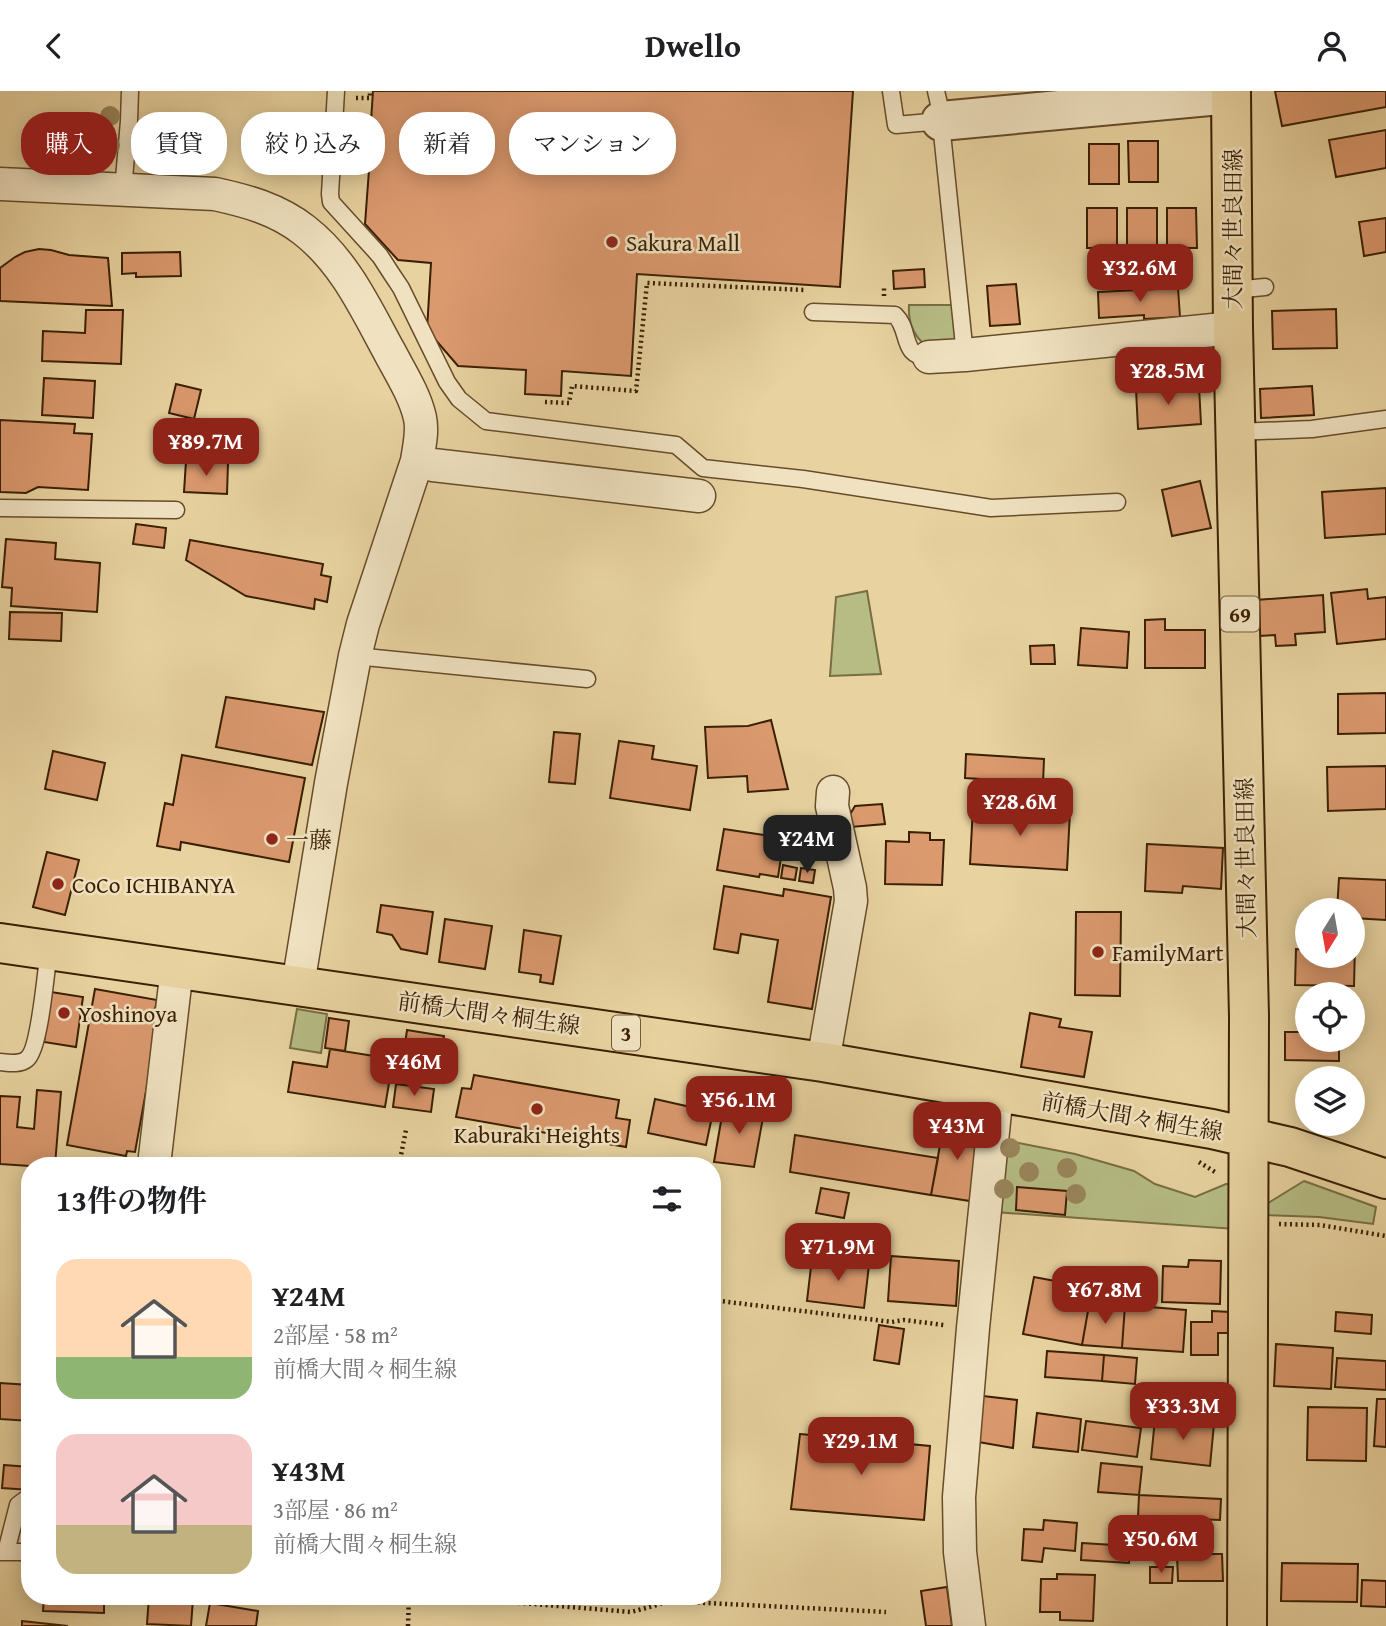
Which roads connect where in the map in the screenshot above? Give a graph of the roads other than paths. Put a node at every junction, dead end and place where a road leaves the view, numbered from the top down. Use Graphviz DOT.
graph roads {
  1 [pos="130,91"];
  2 [pos="336,91"];
  3 [pos="891,91"];
  4 [pos="1231,92"];
  5 [pos="938,106"];
  6 [pos="0,184"];
  7 [pos="123,190"];
  8 [pos="813,312"];
  9 [pos="1233,328"];
  10 [pos="965,355"];
  11 [pos="929,357"];
  12 [pos="1386,419"];
  13 [pos="1236,432"];
  14 [pos="417,461"];
  15 [pos="701,482"];
  16 [pos="1117,502"];
  17 [pos="0,508"];
  18 [pos="176,510"];
  19 [pos="355,656"];
  20 [pos="587,678"];
  21 [pos="833,792"];
  22 [pos="0,943"];
  23 [pos="49,950"];
  24 [pos="177,968"];
  25 [pos="298,985"];
  26 [pos="0,1062"];
  27 [pos="823,1062"];
  28 [pos="998,1093"];
  29 [pos="1249,1136"];
  30 [pos="155,1157"];
  31 [pos="1386,1179"];
  32 [pos="21,1503"];
  33 [pos="3,1552"];
  34 [pos="21,1552"];
  35 [pos="969,1626"];
  36 [pos="1247,1626"];
  1 -- 7 [label="lane"];
  2 -- 15 [label="lane"];
  3 -- 5 [label="lane"];
  4 -- 5 [label="street"];
  4 -- 9 [label="main road, 大間々世良田線 / 69"];
  5 -- 10 [label="lane"];
  6 -- 7 [label="street"];
  7 -- 14 [label="street"];
  8 -- 11 [label="lane"];
  9 -- 10 [label="street"];
  9 -- 13 [label="main road, 大間々世良田線 / 69"];
  10 -- 11 [label="street"];
  12 -- 13 [label="lane"];
  13 -- 29 [label="main road, 大間々世良田線 / 69"];
  14 -- 15 [label="street"];
  14 -- 19 [label="street"];
  15 -- 16 [label="lane"];
  17 -- 18 [label="lane"];
  19 -- 20 [label="lane"];
  19 -- 25 [label="street"];
  21 -- 27 [label="street"];
  22 -- 23 [label="main road, 前橋大間々桐生線 / 3"];
  23 -- 24 [label="main road, 前橋大間々桐生線 / 3"];
  23 -- 26 [label="lane"];
  24 -- 25 [label="main road, 前橋大間々桐生線 / 3"];
  24 -- 30 [label="street"];
  25 -- 27 [label="main road, 前橋大間々桐生線 / 3"];
  27 -- 28 [label="main road, 前橋大間々桐生線 / 3"];
  28 -- 29 [label="main road, 前橋大間々桐生線 / 3"];
  28 -- 35 [label="street"];
  29 -- 31 [label="main road, 前橋大間々桐生線 / 3"];
  29 -- 36 [label="main road, 大間々世良田線 / 69"];
  32 -- 33 [label="lane"];
  33 -- 34 [label="lane"];
}
